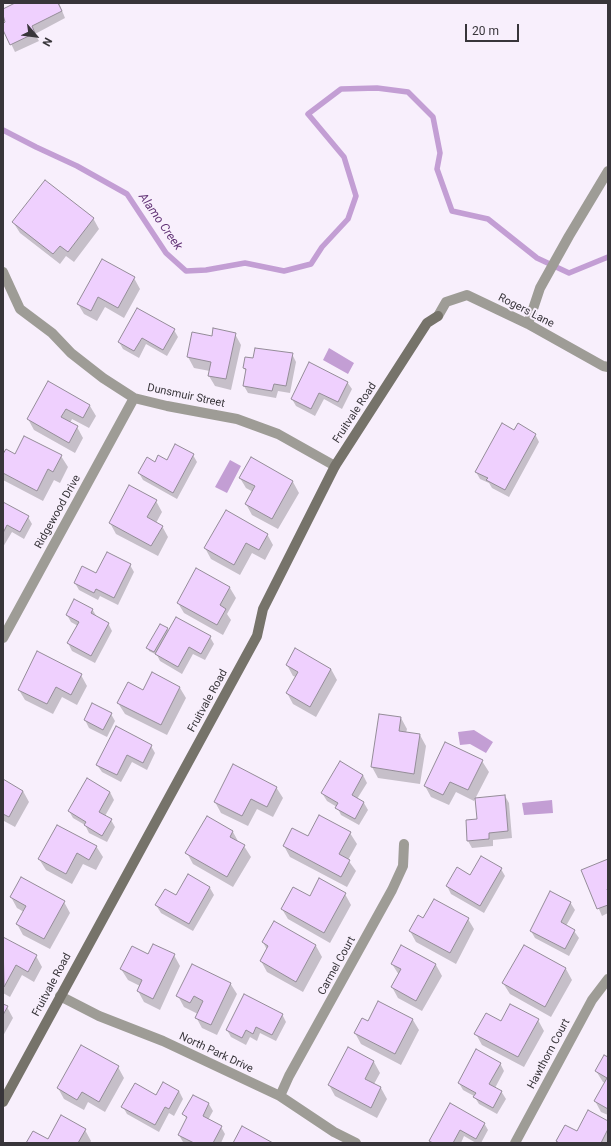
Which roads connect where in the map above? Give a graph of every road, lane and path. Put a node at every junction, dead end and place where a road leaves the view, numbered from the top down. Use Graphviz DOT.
graph roads {
  1 [pos="608,171"];
  2 [pos="3,272"];
  3 [pos="438,316"];
  4 [pos="528,324"];
  5 [pos="608,367"];
  6 [pos="134,398"];
  7 [pos="335,466"];
  8 [pos="3,638"];
  9 [pos="404,844"];
  10 [pos="608,980"];
  11 [pos="60,996"];
  12 [pos="280,1096"];
  13 [pos="3,1102"];
  14 [pos="356,1143"];
  15 [pos="515,1143"];
  1 -- 4 [label="street"];
  2 -- 6 [label="street, Dunsmuir Street"];
  3 -- 4 [label="street, Rogers Lane"];
  3 -- 7 [label="street, Fruitvale Road"];
  4 -- 5 [label="street, Rogers Lane"];
  6 -- 7 [label="street, Dunsmuir Street"];
  6 -- 8 [label="street, Ridgewood Drive"];
  7 -- 11 [label="street, Fruitvale Road"];
  9 -- 12 [label="street, Carmel Court"];
  10 -- 15 [label="street, Hawthorn Court"];
  11 -- 12 [label="street, North Park Drive"];
  11 -- 13 [label="street, Fruitvale Road"];
  12 -- 14 [label="street, North Park Drive"];
}
